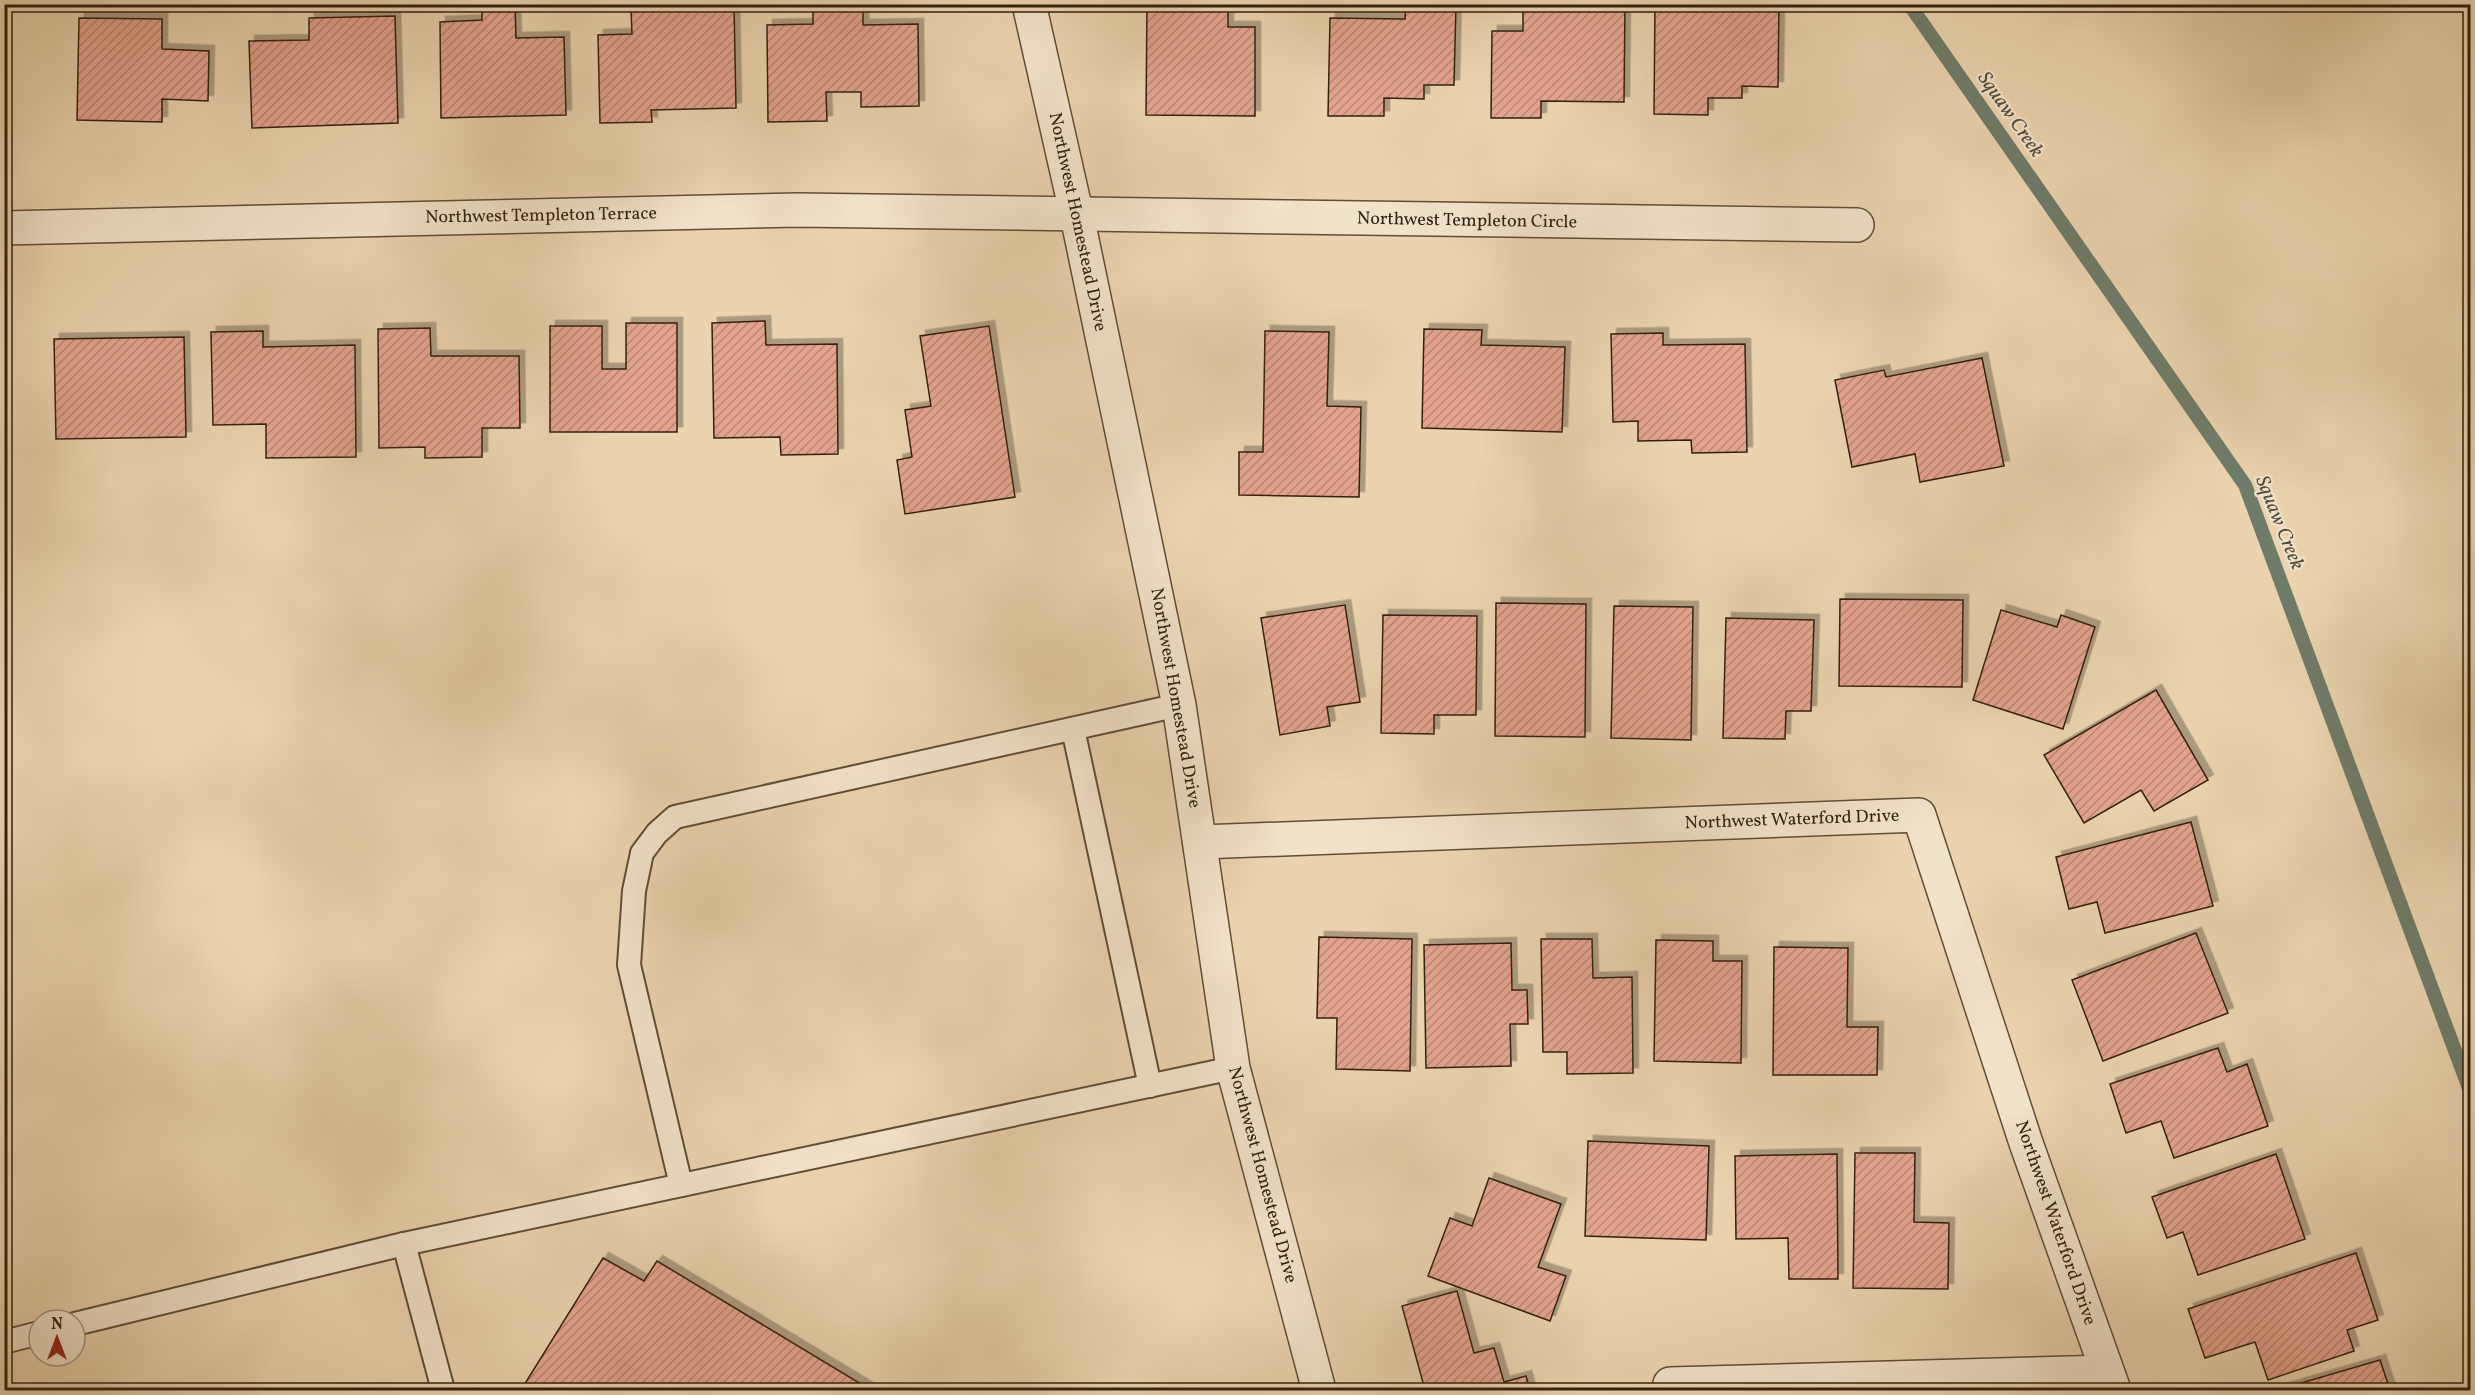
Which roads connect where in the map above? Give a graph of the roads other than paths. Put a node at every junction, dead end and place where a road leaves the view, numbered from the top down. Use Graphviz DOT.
graph roads {
  1 [pos="1029,4"];
  2 [pos="1077,216"];
  3 [pos="1857,225"];
  4 [pos="4,228"];
  5 [pos="1179,705"];
  6 [pos="1073,729"];
  7 [pos="1201,842"];
  8 [pos="1233,1068"];
  9 [pos="1150,1086"];
  10 [pos="681,1185"];
  11 [pos="404,1244"];
  12 [pos="87,1321"];
  13 [pos="27,1336"];
  14 [pos="4,1342"];
  15 [pos="2110,1381"];
  16 [pos="1670,1384"];
  17 [pos="443,1390"];
  18 [pos="1319,1390"];
  1 -- 2 [label="street, Northwest Homestead Drive"];
  2 -- 3 [label="street, Northwest Templeton Circle"];
  2 -- 4 [label="street, Northwest Templeton Terrace"];
  2 -- 5 [label="street, Northwest Homestead Drive"];
  5 -- 6 [label="lane"];
  5 -- 7 [label="street, Northwest Homestead Drive"];
  6 -- 9 [label="lane"];
  6 -- 10 [label="lane"];
  7 -- 8 [label="street, Northwest Homestead Drive"];
  7 -- 15 [label="street, Northwest Waterford Drive"];
  8 -- 9 [label="lane"];
  8 -- 18 [label="street, Northwest Homestead Drive"];
  9 -- 10 [label="lane"];
  10 -- 11 [label="lane"];
  11 -- 12 [label="lane"];
  11 -- 17 [label="lane"];
  13 -- 14 [label="lane"];
  15 -- 16 [label="street"];
}
